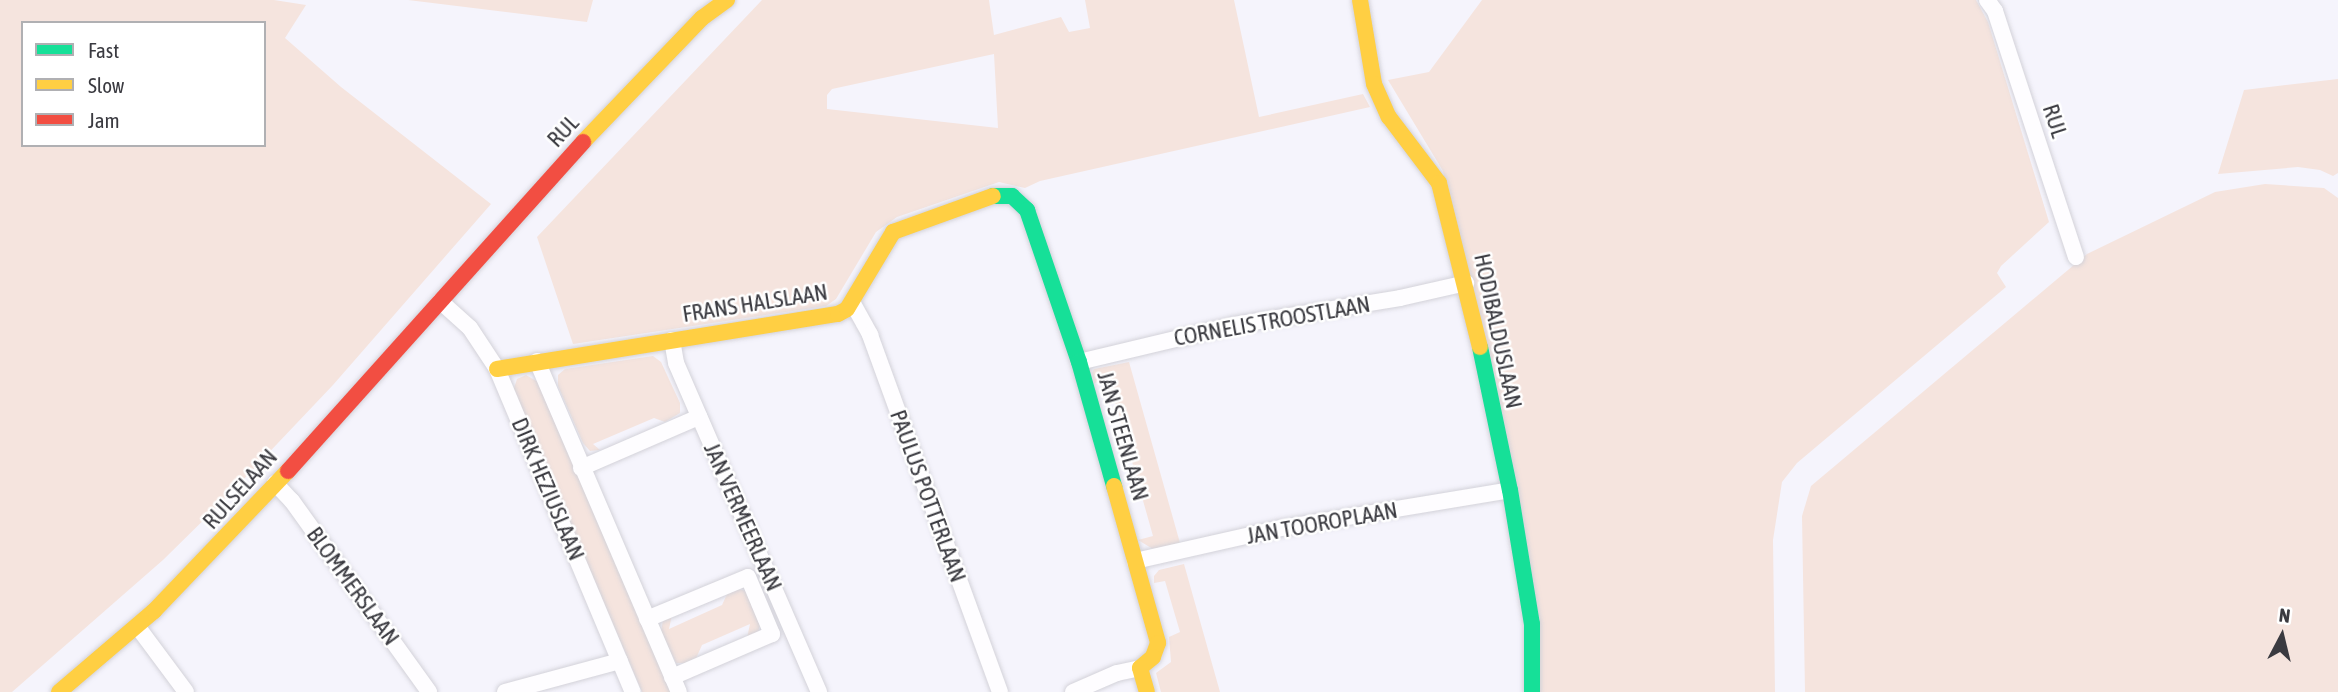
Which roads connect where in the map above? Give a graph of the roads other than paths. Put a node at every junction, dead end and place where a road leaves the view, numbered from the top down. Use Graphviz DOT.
graph roads {
  1 [pos="727,0"];
  2 [pos="1360,0"];
  3 [pos="1986,0"];
  4 [pos="1013,195"];
  5 [pos="2076,257"];
  6 [pos="1466,283"];
  7 [pos="440,302"];
  8 [pos="852,302"];
  9 [pos="672,340"];
  10 [pos="537,361"];
  11 [pos="1079,362"];
  12 [pos="497,369"];
  13 [pos="699,417"];
  14 [pos="581,468"];
  15 [pos="275,483"];
  16 [pos="1510,490"];
  17 [pos="1135,561"];
  18 [pos="647,619"];
  19 [pos="137,626"];
  20 [pos="620,662"];
  21 [pos="1140,668"];
  22 [pos="675,685"];
  23 [pos="59,692"];
  24 [pos="186,692"];
  25 [pos="429,692"];
  26 [pos="505,692"];
  27 [pos="633,692"];
  28 [pos="819,692"];
  29 [pos="1000,692"];
  30 [pos="1073,692"];
  31 [pos="1147,692"];
  32 [pos="1532,692"];
  1 -- 7 [label="street, RUL"];
  2 -- 6 [label="street, HODIBALDUSLAAN"];
  3 -- 5 [label="street, RUL"];
  4 -- 8 [label="street, FRANS HALSLAAN"];
  4 -- 11 [label="street, JAN STEENLAAN"];
  6 -- 11 [label="street, CORNELIS TROOSTLAAN"];
  6 -- 16 [label="street, HODIBALDUSLAAN"];
  7 -- 12 [label="street, DIRK HEZIUSLAAN"];
  7 -- 15 [label="street, RULSELAAN"];
  8 -- 9 [label="street, FRANS HALSLAAN"];
  8 -- 29 [label="street, PAULUS POTTERLAAN"];
  9 -- 10 [label="street, FRANS HALSLAAN"];
  9 -- 13 [label="street, JAN VERMEERLAAN"];
  10 -- 12 [label="street, FRANS HALSLAAN"];
  10 -- 14 [label="street, DIRK HEZIUSLAAN"];
  11 -- 17 [label="street, JAN STEENLAAN"];
  12 -- 20 [label="street, DIRK HEZIUSLAAN"];
  13 -- 14 [label="street, DIRK HEZIUSLAAN"];
  13 -- 28 [label="street, JAN VERMEERLAAN"];
  14 -- 18 [label="street, DIRK HEZIUSLAAN"];
  15 -- 19 [label="street, RULSELAAN"];
  15 -- 25 [label="street, BLOMMERSLAAN"];
  16 -- 17 [label="street, JAN TOOROPLAAN"];
  16 -- 32 [label="street, HODIBALDUSLAAN"];
  17 -- 21 [label="street, JAN STEENLAAN"];
  18 -- 22 [label="street, DIRK HEZIUSLAAN"];
  18 -- 22 [label="street, DIRK HEZIUSLAAN"];
  19 -- 23 [label="street, RULSELAAN"];
  19 -- 24 [label="street"];
  20 -- 26 [label="street"];
  20 -- 27 [label="street, DIRK HEZIUSLAAN"];
  21 -- 30 [label="street"];
  21 -- 31 [label="street"];
}
